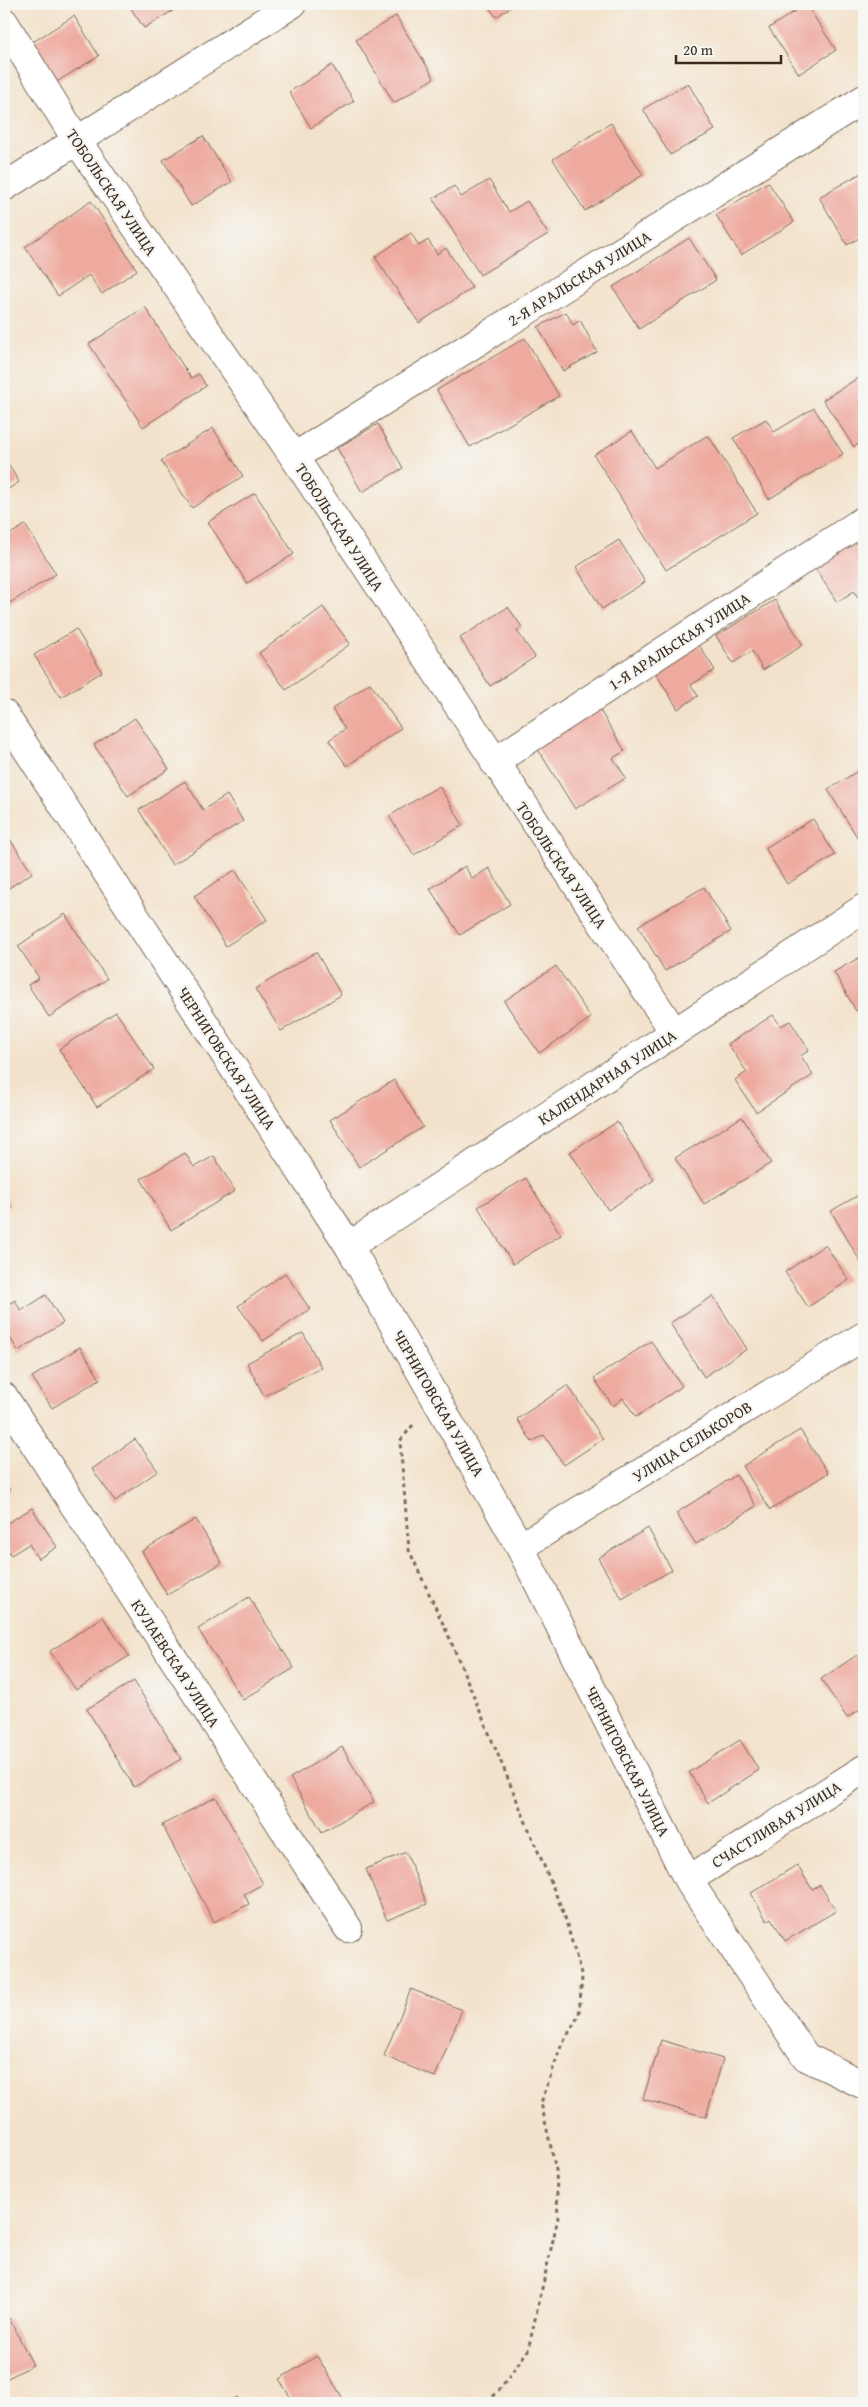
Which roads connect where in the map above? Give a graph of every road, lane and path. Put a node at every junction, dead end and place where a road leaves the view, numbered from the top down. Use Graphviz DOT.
graph roads {
  1 [pos="292,4"];
  2 [pos="4,22"];
  3 [pos="864,99"];
  4 [pos="77,141"];
  5 [pos="4,187"];
  6 [pos="294,457"];
  7 [pos="864,520"];
  8 [pos="4,714"];
  9 [pos="494,762"];
  10 [pos="864,908"];
  11 [pos="674,1032"];
  12 [pos="349,1246"];
  13 [pos="864,1336"];
  14 [pos="4,1398"];
  15 [pos="436,1399"];
  16 [pos="520,1547"];
  17 [pos="864,1769"];
  18 [pos="688,1880"];
  19 [pos="348,1928"];
  20 [pos="864,2085"];
  21 [pos="485,2403"];
  1 -- 4 [label="street"];
  2 -- 4 [label="street, ТОБОЛЬСКАЯ УЛИЦА"];
  3 -- 6 [label="street, 2-Я АРАЛЬСКАЯ УЛИЦА"];
  4 -- 5 [label="street"];
  4 -- 6 [label="street, ТОБОЛЬСКАЯ УЛИЦА"];
  6 -- 9 [label="street, ТОБОЛЬСКАЯ УЛИЦА"];
  7 -- 9 [label="street, 1-Я АРАЛЬСКАЯ УЛИЦА"];
  8 -- 12 [label="street, ЧЕРНИГОВСКАЯ УЛИЦА"];
  9 -- 11 [label="street, ТОБОЛЬСКАЯ УЛИЦА"];
  10 -- 11 [label="street, КАЛЕНДАРНАЯ УЛИЦА"];
  11 -- 12 [label="street, КАЛЕНДАРНАЯ УЛИЦА"];
  12 -- 15 [label="street, ЧЕРНИГОВСКАЯ УЛИЦА"];
  13 -- 16 [label="street, УЛИЦА СЕЛЬКОРОВ"];
  14 -- 19 [label="street, КУЛАЕВСКАЯ УЛИЦА"];
  15 -- 16 [label="street, ЧЕРНИГОВСКАЯ УЛИЦА"];
  15 -- 21 [label="path"];
  16 -- 18 [label="street, ЧЕРНИГОВСКАЯ УЛИЦА"];
  17 -- 18 [label="street, СЧАСТЛИВАЯ УЛИЦА"];
  18 -- 20 [label="street, ЧЕРНИГОВСКАЯ УЛИЦА"];
}
